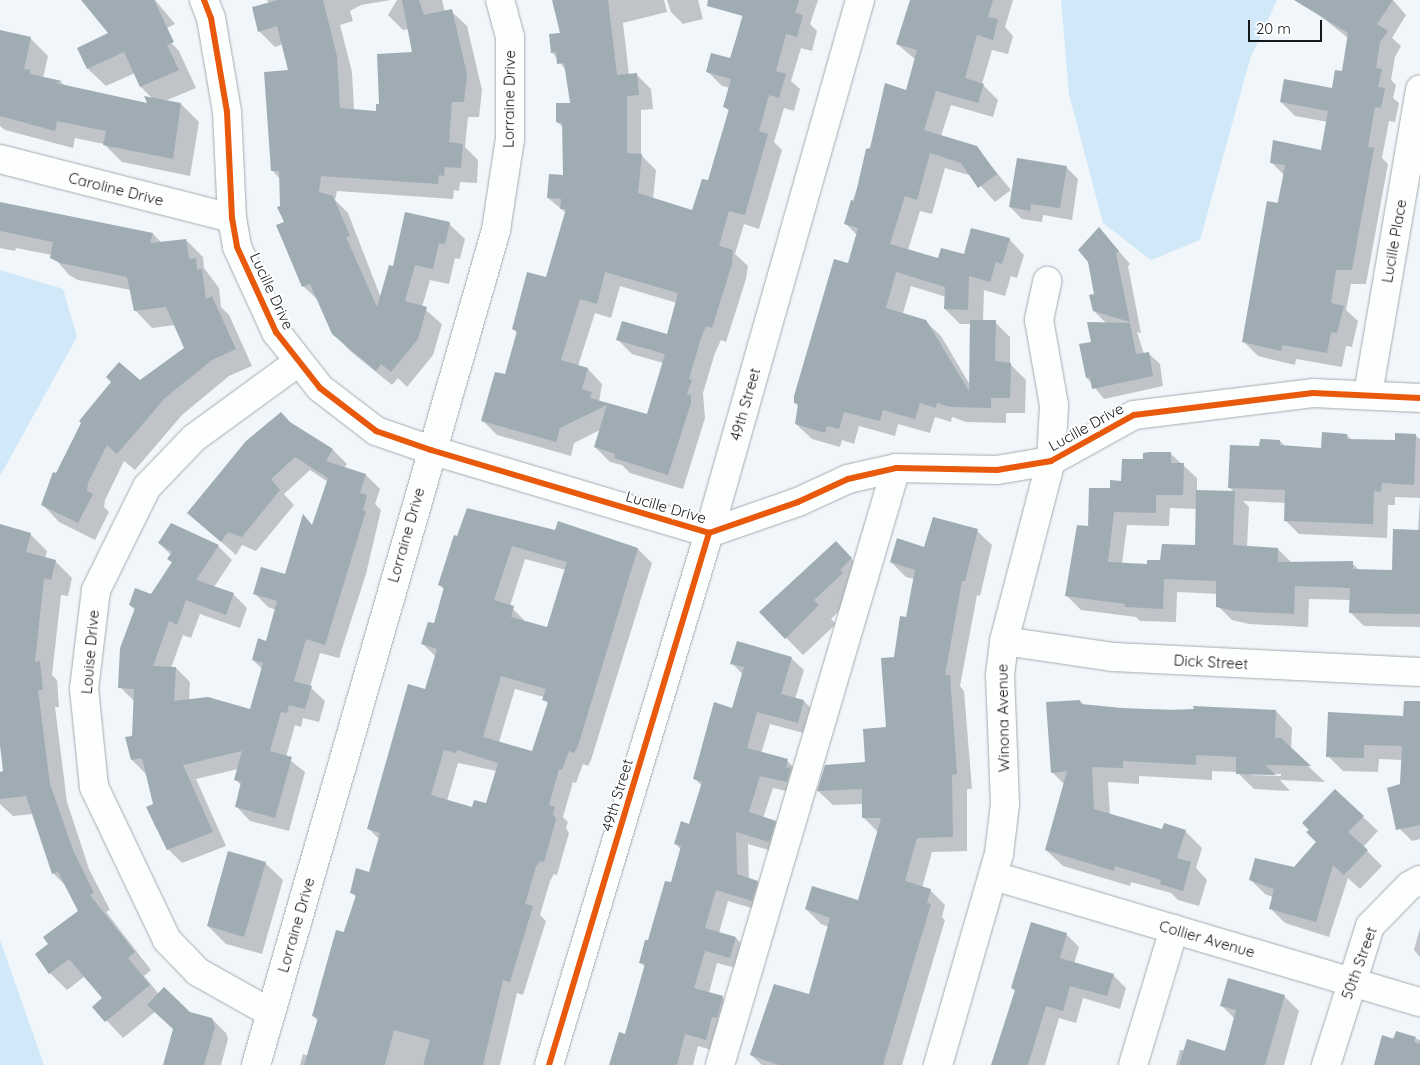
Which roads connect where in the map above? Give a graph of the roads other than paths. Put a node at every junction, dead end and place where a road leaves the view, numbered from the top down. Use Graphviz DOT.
graph roads {
  1 [pos="204,0"];
  2 [pos="500,0"];
  3 [pos="860,0"];
  4 [pos="1420,89"];
  5 [pos="0,159"];
  6 [pos="232,218"];
  7 [pos="1046,281"];
  8 [pos="297,362"];
  9 [pos="1368,394"];
  10 [pos="1420,398"];
  11 [pos="431,450"];
  12 [pos="1050,461"];
  13 [pos="896,468"];
  14 [pos="710,533"];
  15 [pos="1004,641"];
  16 [pos="1420,672"];
  17 [pos="994,876"];
  18 [pos="1420,880"];
  19 [pos="1174,929"];
  20 [pos="1352,981"];
  21 [pos="1420,1002"];
  22 [pos="271,1013"];
  23 [pos="256,1065"];
  24 [pos="549,1065"];
  25 [pos="720,1065"];
  26 [pos="938,1065"];
  27 [pos="1133,1065"];
  28 [pos="1326,1065"];
  1 -- 6 [label="street, Lucille Drive"];
  2 -- 11 [label="street, Lorraine Drive"];
  3 -- 14 [label="street, 49th Street"];
  4 -- 9 [label="street, Lucille Place"];
  5 -- 6 [label="street, Caroline Drive"];
  6 -- 8 [label="street, Lucille Drive"];
  7 -- 12 [label="street, Winona Avenue"];
  8 -- 11 [label="street, Lucille Drive"];
  8 -- 22 [label="street, Louise Drive"];
  9 -- 10 [label="street, Lucille Drive"];
  9 -- 12 [label="street, Lucille Drive"];
  11 -- 14 [label="street, Lucille Drive"];
  11 -- 22 [label="street, Lorraine Drive"];
  12 -- 13 [label="street, Lucille Drive"];
  12 -- 15 [label="street, Winona Avenue"];
  13 -- 14 [label="street, Lucille Drive"];
  13 -- 25 [label="street"];
  14 -- 24 [label="street, 49th Street"];
  15 -- 16 [label="street, Dick Street"];
  15 -- 17 [label="street, Winona Avenue"];
  17 -- 19 [label="street, Collier Avenue"];
  17 -- 26 [label="street, Winona Avenue"];
  18 -- 20 [label="street, 50th Street"];
  19 -- 20 [label="street, Collier Avenue"];
  19 -- 27 [label="street"];
  20 -- 21 [label="street, Collier Avenue"];
  20 -- 28 [label="street, 50th Street"];
  22 -- 23 [label="street, Lorraine Drive"];
}
